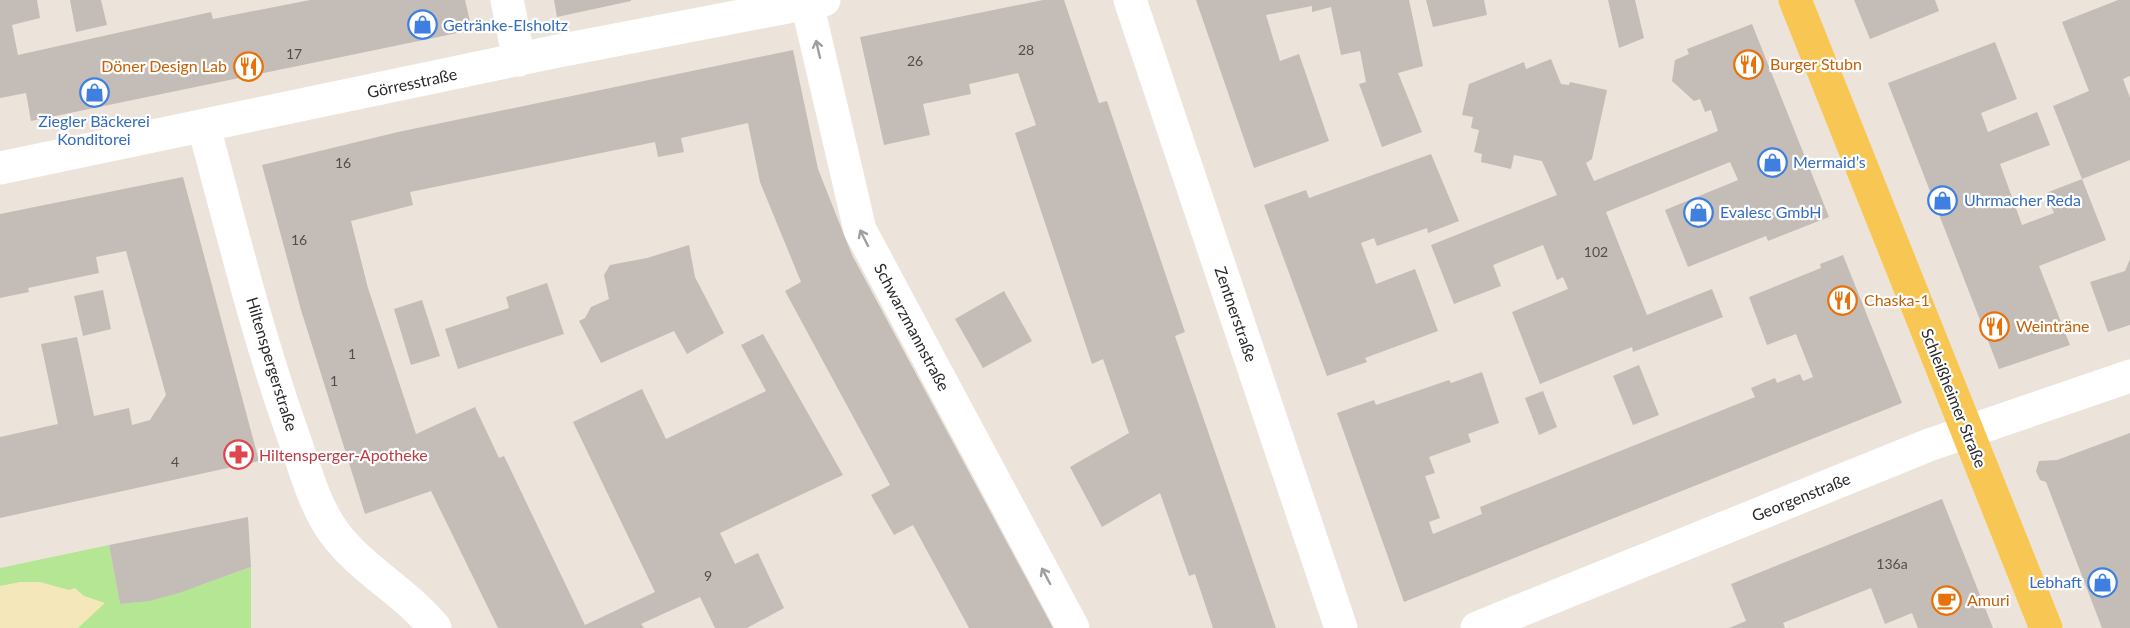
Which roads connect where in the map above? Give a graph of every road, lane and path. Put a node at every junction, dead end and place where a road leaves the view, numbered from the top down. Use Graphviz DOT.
graph roads {
  1 [pos="507,0"];
  2 [pos="1130,0"];
  3 [pos="1796,0"];
  4 [pos="815,2"];
  5 [pos="519,60"];
  6 [pos="204,127"];
  7 [pos="0,168"];
  8 [pos="2130,376"];
  9 [pos="1967,432"];
  10 [pos="428,625"];
  11 [pos="1073,628"];
  12 [pos="1341,628"];
  13 [pos="1477,628"];
  14 [pos="2046,628"];
  1 -- 5 [label="street"];
  2 -- 12 [label="street, Zentnerstraße"];
  3 -- 9 [label="main road, Schleißheimer Straße"];
  4 -- 5 [label="street, Görresstraße"];
  11 -- 4 [label="street, Schwarzmannstraße, one-way"];
  5 -- 6 [label="street, Görresstraße"];
  6 -- 7 [label="street, Görresstraße"];
  6 -- 10 [label="street, Hiltenspergerstraße"];
  8 -- 9 [label="street, Georgenstraße"];
  9 -- 13 [label="street, Georgenstraße"];
  9 -- 14 [label="main road, Schleißheimer Straße"];
}
